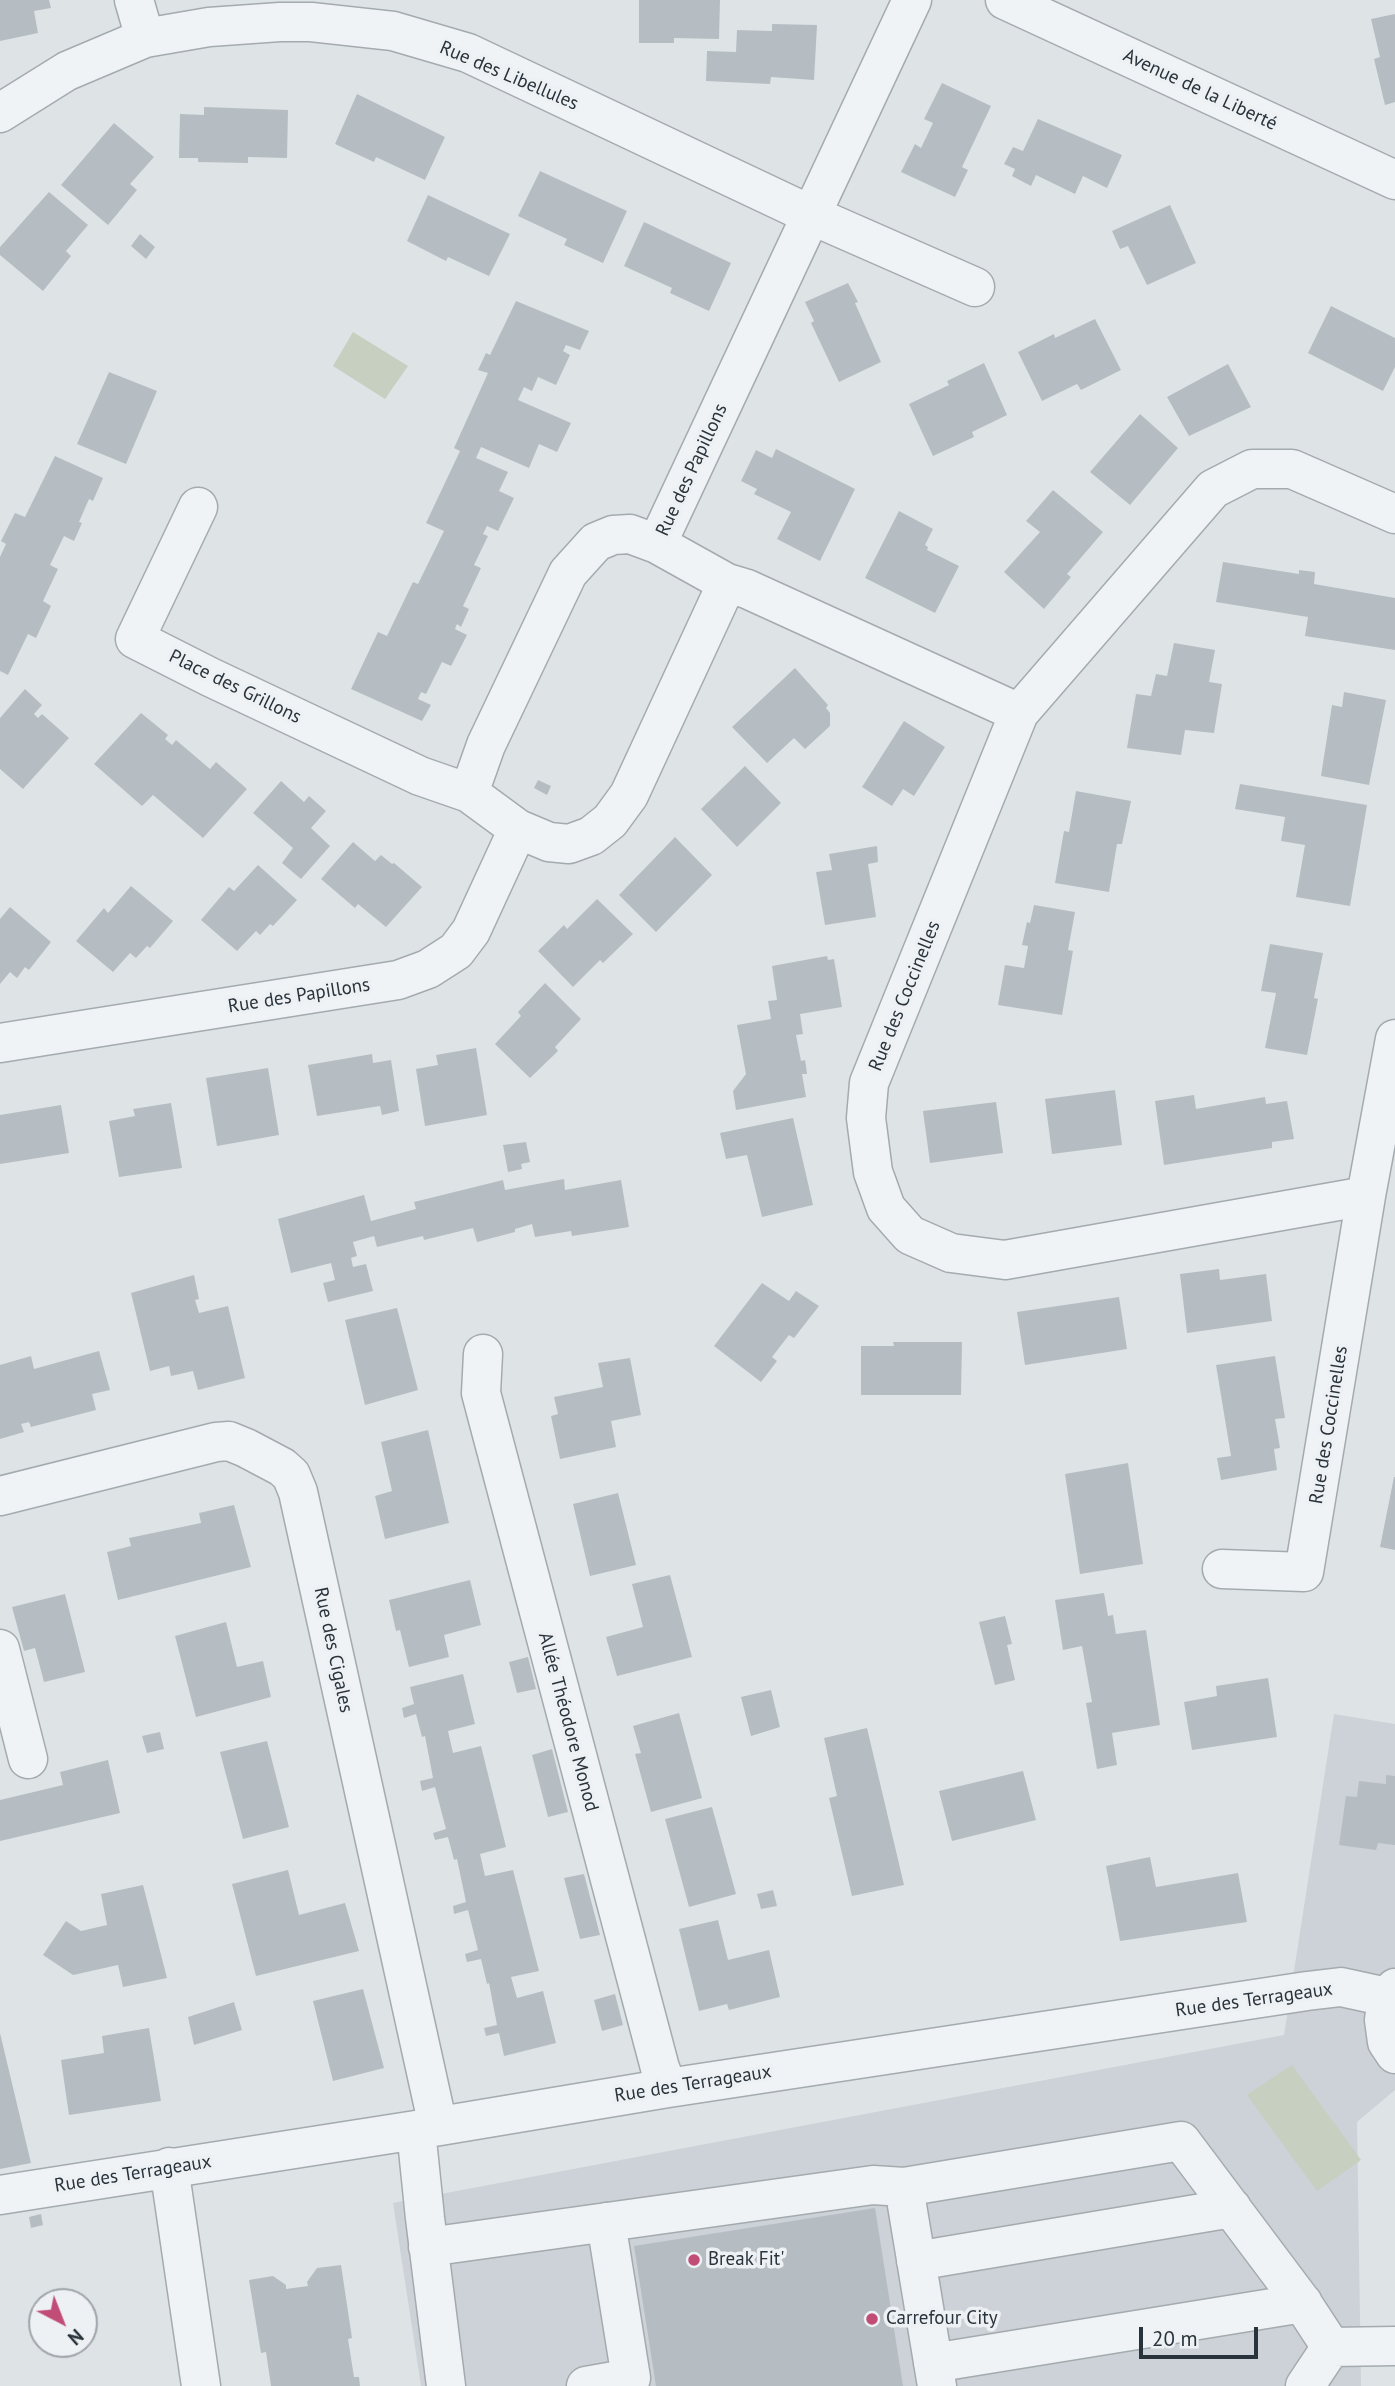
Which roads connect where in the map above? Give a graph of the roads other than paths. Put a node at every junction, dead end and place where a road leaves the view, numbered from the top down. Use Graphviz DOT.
graph roads {
  1 [pos="134,0"];
  2 [pos="912,0"];
  3 [pos="1005,0"];
  4 [pos="145,38"];
  5 [pos="0,113"];
  6 [pos="1395,180"];
  7 [pos="811,215"];
  8 [pos="975,287"];
  9 [pos="198,507"];
  10 [pos="1395,514"];
  11 [pos="657,544"];
  12 [pos="727,583"];
  13 [pos="1019,713"];
  14 [pos="469,793"];
  15 [pos="518,830"];
  16 [pos="1395,1039"];
  17 [pos="0,1043"];
  18 [pos="1366,1196"];
  19 [pos="483,1354"];
  20 [pos="0,1496"];
  21 [pos="1222,1569"];
  22 [pos="0,1649"];
  23 [pos="28,1759"];
  24 [pos="1391,1992"];
  25 [pos="1395,2054"];
  26 [pos="668,2088"];
  27 [pos="427,2128"];
  28 [pos="169,2168"];
  29 [pos="904,2187"];
  30 [pos="0,2195"];
  31 [pos="1232,2208"];
  32 [pos="606,2222"];
  33 [pos="428,2247"];
  34 [pos="916,2261"];
  35 [pos="1303,2303"];
  36 [pos="1395,2346"];
  37 [pos="1331,2347"];
  38 [pos="935,2374"];
  39 [pos="201,2386"];
  40 [pos="446,2386"];
  41 [pos="586,2386"];
  42 [pos="1305,2386"];
  1 -- 4 [label="street"];
  2 -- 7 [label="street, Rue des Papillons"];
  3 -- 6 [label="street, Avenue de la Liberté"];
  4 -- 5 [label="street, Rue des Libellules"];
  4 -- 7 [label="street, Rue des Libellules"];
  7 -- 8 [label="street"];
  7 -- 11 [label="street, Rue des Papillons"];
  9 -- 14 [label="street, Place des Grillons"];
  10 -- 13 [label="street, Rue des Coccinelles"];
  11 -- 12 [label="street"];
  11 -- 14 [label="street, Rue des Papillons"];
  12 -- 13 [label="street"];
  12 -- 15 [label="street"];
  13 -- 18 [label="street, Rue des Coccinelles"];
  14 -- 15 [label="street"];
  15 -- 17 [label="street, Rue des Papillons"];
  16 -- 18 [label="street, Rue des Coccinelles"];
  18 -- 21 [label="street, Rue des Coccinelles"];
  19 -- 26 [label="street, Allée Théodore Monod"];
  20 -- 27 [label="street, Rue des Cigales"];
  22 -- 23 [label="street"];
  24 -- 25 [label="street"];
  24 -- 26 [label="street, Rue des Terrageaux"];
  26 -- 27 [label="street, Rue des Terrageaux"];
  27 -- 28 [label="street, Rue des Terrageaux"];
  27 -- 33 [label="street, Rue des Cigales"];
  28 -- 30 [label="street, Rue des Terrageaux"];
  28 -- 39 [label="street"];
  29 -- 31 [label="street"];
  29 -- 32 [label="street"];
  29 -- 34 [label="street"];
  31 -- 34 [label="street"];
  31 -- 35 [label="street"];
  32 -- 33 [label="street"];
  32 -- 41 [label="street"];
  33 -- 40 [label="street, Rue des Cigales"];
  34 -- 38 [label="street"];
  35 -- 37 [label="street"];
  35 -- 38 [label="street"];
  36 -- 37 [label="street"];
  37 -- 42 [label="street"];
}
